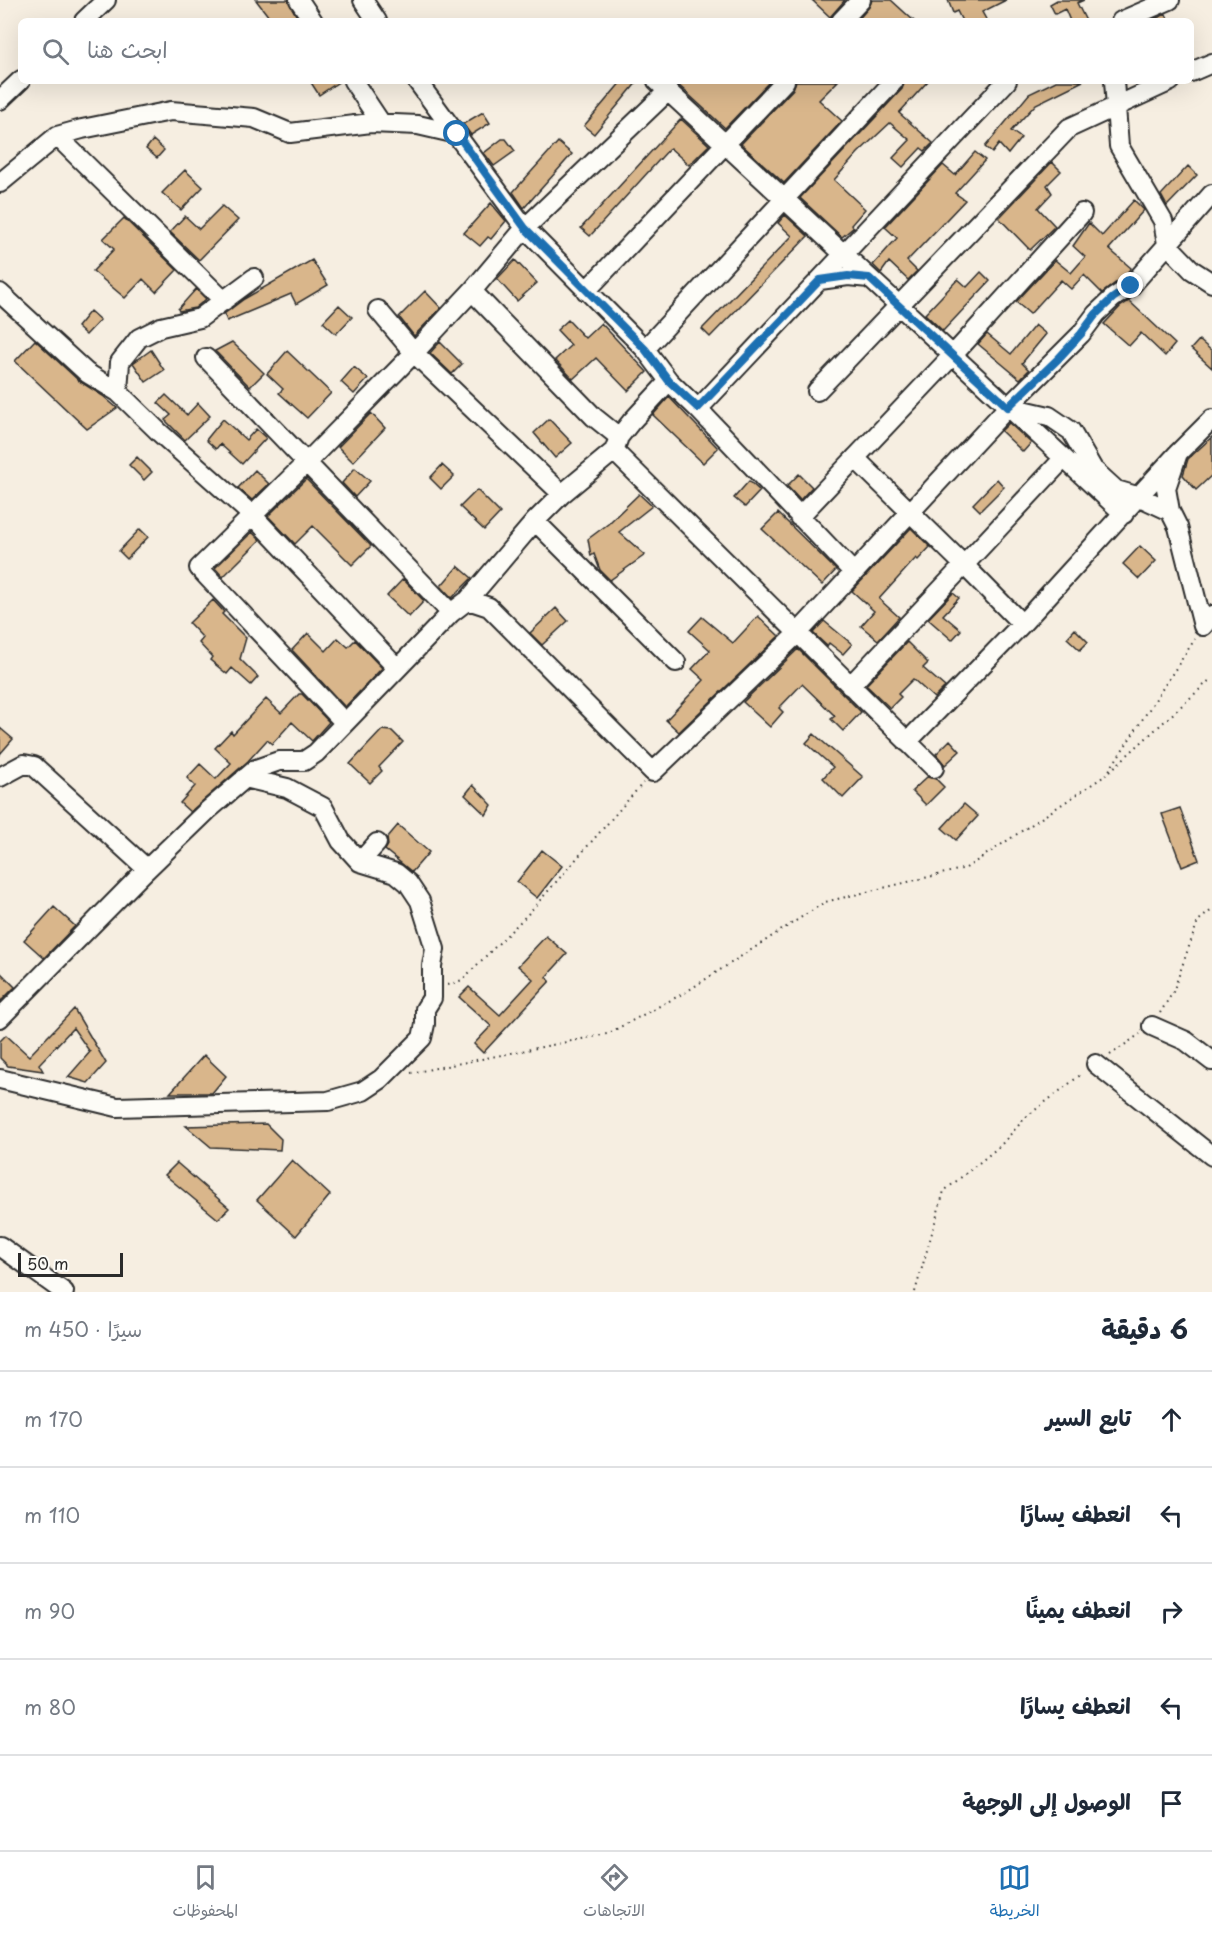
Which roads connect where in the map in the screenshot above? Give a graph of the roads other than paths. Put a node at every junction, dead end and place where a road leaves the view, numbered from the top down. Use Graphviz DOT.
graph roads {
  1 [pos="106,0"];
  2 [pos="299,0"];
  3 [pos="363,0"];
  4 [pos="861,0"];
  5 [pos="1170,0"];
  6 [pos="87,18"];
  7 [pos="311,18"];
  8 [pos="375,18"];
  9 [pos="844,18"];
  10 [pos="1128,18"];
  11 [pos="1212,63"];
  12 [pos="1194,71"];
  13 [pos="18,83"];
  14 [pos="355,84"];
  15 [pos="419,84"];
  16 [pos="782,84"];
  17 [pos="891,84"];
  18 [pos="1004,84"];
  19 [pos="1114,84"];
  20 [pos="1164,84"];
  21 [pos="662,86"];
  22 [pos="0,100"];
  23 [pos="1116,105"];
  24 [pos="381,123"];
  25 [pos="457,134"];
  26 [pos="57,136"];
  27 [pos="725,145"];
  28 [pos="0,183"];
  29 [pos="1212,194"];
  30 [pos="783,198"];
  31 [pos="1082,213"];
  32 [pos="525,228"];
  33 [pos="1167,244"];
  34 [pos="844,255"];
  35 [pos="869,278"];
  36 [pos="254,279"];
  37 [pos="820,280"];
  38 [pos="1212,283"];
  39 [pos="472,291"];
  40 [pos="586,291"];
  41 [pos="0,293"];
  42 [pos="224,301"];
  43 [pos="899,306"];
  44 [pos="378,310"];
  45 [pos="645,349"];
  46 [pos="414,352"];
  47 [pos="953,356"];
  48 [pos="206,358"];
  49 [pos="669,381"];
  50 [pos="817,391"];
  51 [pos="118,392"];
  52 [pos="1008,407"];
  53 [pos="698,408"];
  54 [pos="1212,419"];
  55 [pos="617,444"];
  56 [pos="1179,453"];
  57 [pos="855,458"];
  58 [pos="1064,458"];
  59 [pos="307,462"];
  60 [pos="562,494"];
  61 [pos="1140,497"];
  62 [pos="1170,511"];
  63 [pos="911,512"];
  64 [pos="1124,514"];
  65 [pos="253,516"];
  66 [pos="800,517"];
  67 [pos="535,521"];
  68 [pos="963,564"];
  69 [pos="854,573"];
  70 [pos="468,600"];
  71 [pos="451,613"];
  72 [pos="1208,621"];
  73 [pos="1022,624"];
  74 [pos="797,634"];
  75 [pos="676,662"];
  76 [pos="397,669"];
  77 [pos="850,686"];
  78 [pos="344,722"];
  79 [pos="907,742"];
  80 [pos="934,768"];
  81 [pos="0,777"];
  82 [pos="245,778"];
  83 [pos="377,843"];
  84 [pos="360,862"];
  85 [pos="147,869"];
  86 [pos="0,1018"];
  87 [pos="1152,1026"];
  88 [pos="1212,1061"];
  89 [pos="1096,1064"];
  90 [pos="0,1079"];
  91 [pos="1212,1156"];
  92 [pos="0,1246"];
  93 [pos="64,1292"];
  1 -- 6 [label="street"];
  2 -- 7 [label="street"];
  3 -- 8 [label="street"];
  4 -- 9 [label="street"];
  5 -- 10 [label="street"];
  11 -- 12 [label="street"];
  13 -- 22 [label="street"];
  14 -- 24 [label="street"];
  15 -- 25 [label="street"];
  16 -- 27 [label="street"];
  17 -- 30 [label="street"];
  18 -- 34 [label="street"];
  19 -- 23 [label="street"];
  20 -- 23 [label="street"];
  21 -- 27 [label="street"];
  21 -- 32 [label="street"];
  23 -- 33 [label="street"];
  23 -- 43 [label="street"];
  24 -- 25 [label="street"];
  24 -- 26 [label="street"];
  25 -- 32 [label="street"];
  26 -- 28 [label="street"];
  26 -- 42 [label="street"];
  27 -- 30 [label="street"];
  27 -- 40 [label="street"];
  29 -- 33 [label="street"];
  30 -- 34 [label="street"];
  30 -- 45 [label="street"];
  31 -- 47 [label="street"];
  32 -- 39 [label="street"];
  32 -- 40 [label="street"];
  33 -- 38 [label="street"];
  33 -- 52 [label="street"];
  34 -- 35 [label="street"];
  34 -- 37 [label="street"];
  35 -- 37 [label="street"];
  35 -- 43 [label="street"];
  36 -- 42 [label="street"];
  37 -- 53 [label="street"];
  39 -- 46 [label="street"];
  39 -- 55 [label="street"];
  40 -- 45 [label="street"];
  41 -- 51 [label="street"];
  42 -- 51 [label="street"];
  43 -- 47 [label="street"];
  43 -- 50 [label="street"];
  44 -- 46 [label="street"];
  45 -- 49 [label="street"];
  46 -- 59 [label="street"];
  46 -- 60 [label="street"];
  47 -- 52 [label="street"];
  47 -- 57 [label="street"];
  48 -- 59 [label="street"];
  49 -- 53 [label="street"];
  49 -- 55 [label="street"];
  51 -- 65 [label="street"];
  52 -- 58 [label="street"];
  52 -- 61 [label="street"];
  52 -- 63 [label="street"];
  53 -- 66 [label="street"];
  54 -- 56 [label="street"];
  55 -- 60 [label="street"];
  55 -- 74 [label="street"];
  56 -- 61 [label="street"];
  56 -- 62 [label="street"];
  57 -- 63 [label="street"];
  57 -- 66 [label="street"];
  58 -- 64 [label="street"];
  58 -- 68 [label="street"];
  59 -- 65 [label="street"];
  59 -- 71 [label="street"];
  60 -- 67 [label="street"];
  61 -- 62 [label="street"];
  61 -- 64 [label="street"];
  62 -- 72 [label="street"];
  63 -- 68 [label="street"];
  63 -- 69 [label="street"];
  64 -- 73 [label="street"];
  65 -- 76 [label="street"];
  65 -- 78 [label="street"];
  66 -- 69 [label="street"];
  67 -- 70 [label="street"];
  67 -- 75 [label="street"];
  68 -- 73 [label="street"];
  68 -- 77 [label="street"];
  69 -- 74 [label="street"];
  70 -- 71 [label="street"];
  70 -- 74 [label="street"];
  71 -- 76 [label="street"];
  73 -- 79 [label="street"];
  74 -- 77 [label="street"];
  76 -- 78 [label="street"];
  77 -- 79 [label="street"];
  78 -- 82 [label="street"];
  79 -- 80 [label="street"];
  81 -- 85 [label="street"];
  82 -- 84 [label="street"];
  82 -- 85 [label="street"];
  83 -- 84 [label="street"];
  84 -- 90 [label="street"];
  85 -- 86 [label="street"];
  87 -- 88 [label="street"];
  89 -- 91 [label="street"];
  92 -- 93 [label="street"];
}
